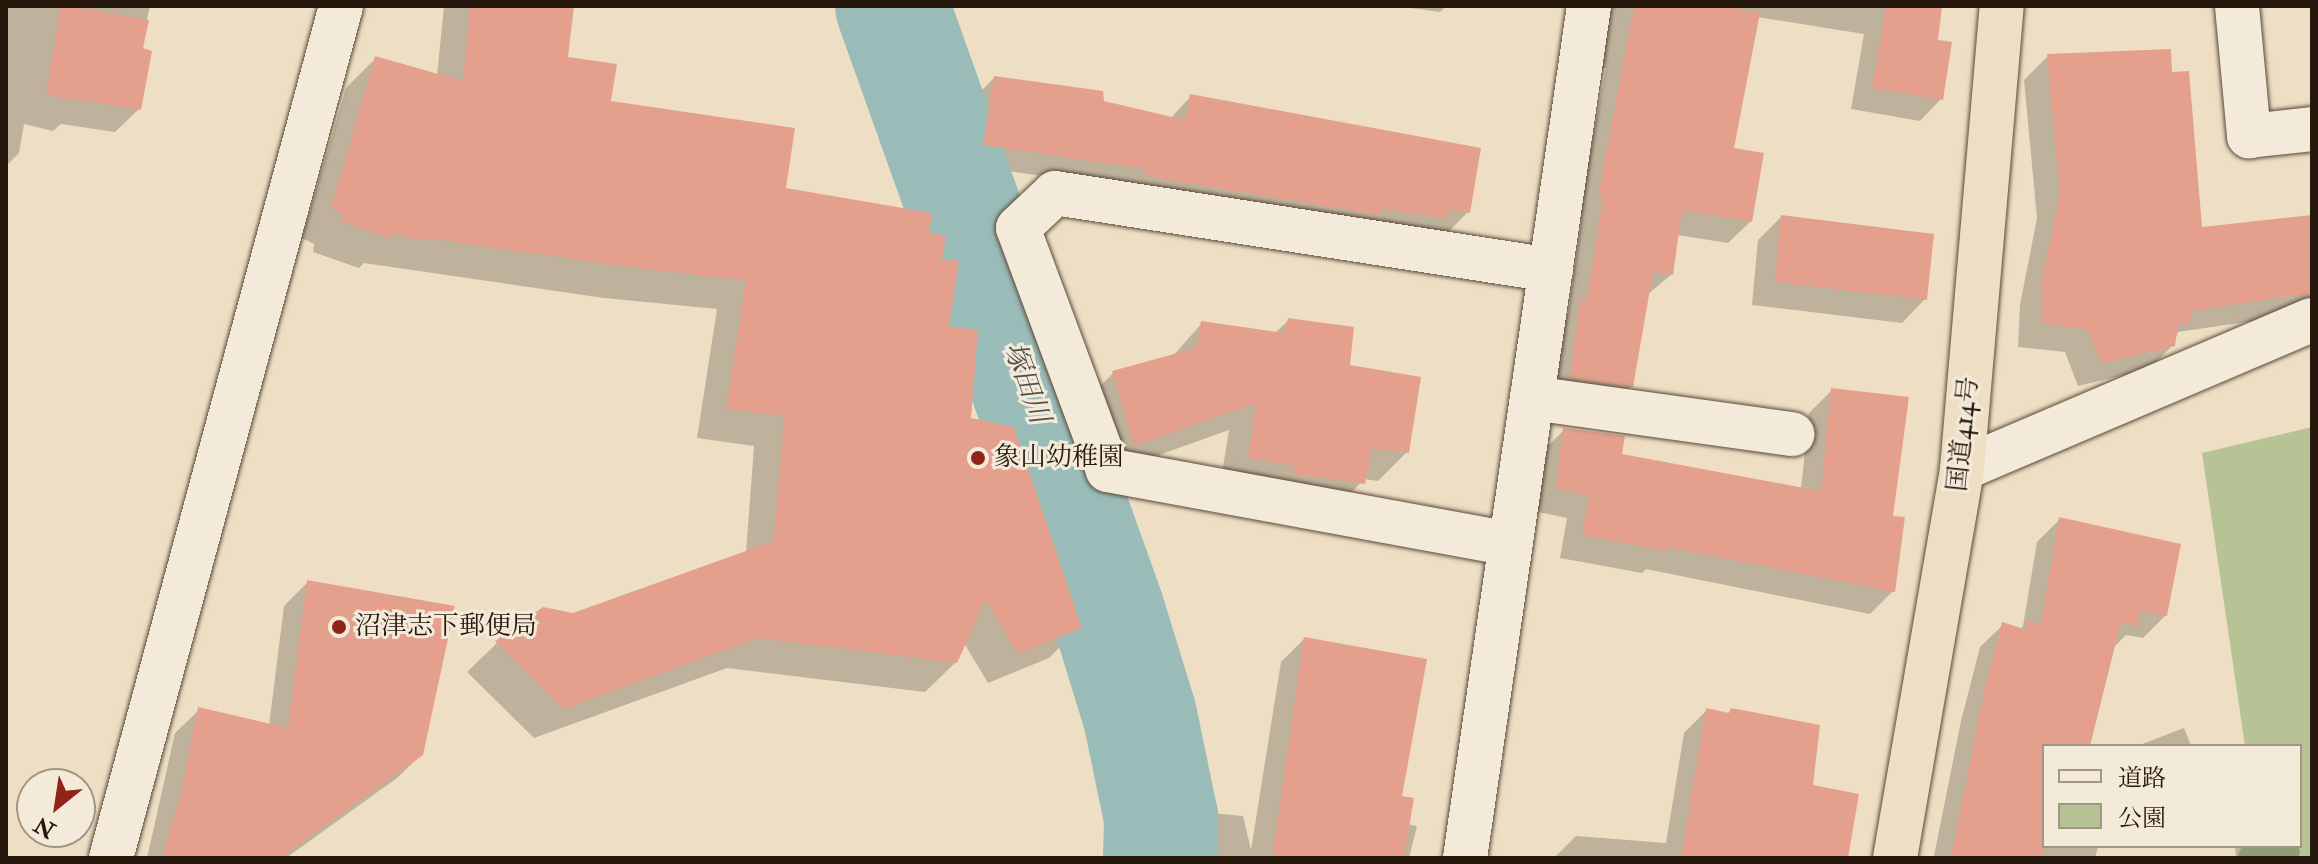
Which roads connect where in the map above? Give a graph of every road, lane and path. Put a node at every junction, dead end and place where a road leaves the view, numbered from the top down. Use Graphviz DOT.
graph roads {
  1 [pos="341,6"];
  2 [pos="1589,6"];
  3 [pos="2002,6"];
  4 [pos="2237,6"];
  5 [pos="2312,129"];
  6 [pos="1551,270"];
  7 [pos="2312,320"];
  8 [pos="1532,398"];
  9 [pos="1793,434"];
  10 [pos="1962,469"];
  11 [pos="1510,544"];
  12 [pos="111,858"];
  13 [pos="1465,858"];
  14 [pos="1895,858"];
  1 -- 12 [label="street"];
  2 -- 6 [label="street"];
  3 -- 10 [label="highway, 国道414号"];
  4 -- 5 [label="street"];
  6 -- 8 [label="street"];
  6 -- 11 [label="street"];
  7 -- 10 [label="street"];
  8 -- 9 [label="street"];
  8 -- 11 [label="street"];
  10 -- 14 [label="highway, 国道414号"];
  11 -- 13 [label="street"];
}
